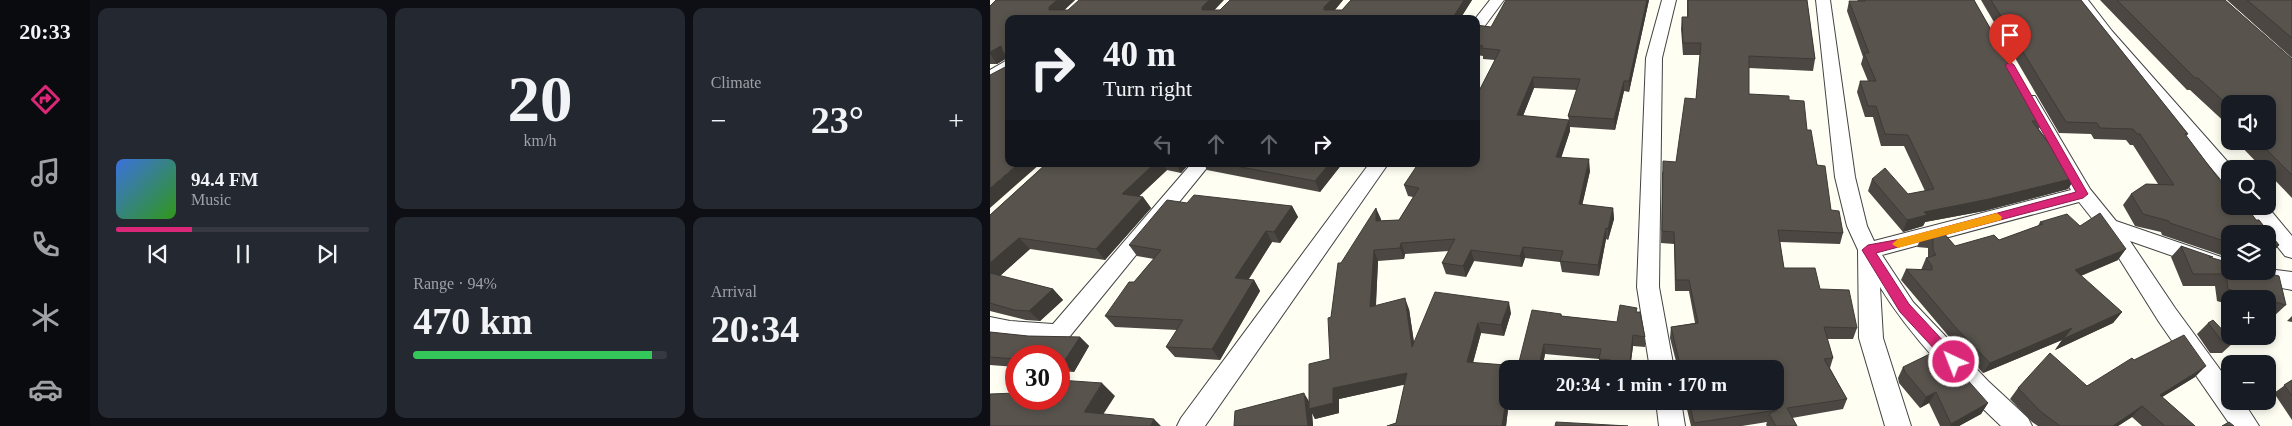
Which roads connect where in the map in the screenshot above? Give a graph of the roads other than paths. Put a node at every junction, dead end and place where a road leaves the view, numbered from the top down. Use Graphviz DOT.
graph roads {
  1 [pos="1497,0"];
  2 [pos="1669,0"];
  3 [pos="1823,0"];
  4 [pos="2081,0"];
  5 [pos="1480,23"];
  6 [pos="1005,67"];
  7 [pos="990,77"];
  8 [pos="2021,84"];
  9 [pos="1198,167"];
  10 [pos="1377,167"];
  11 [pos="2221,167"];
  12 [pos="2083,194"];
  13 [pos="2263,215"];
  14 [pos="2109,226"];
  15 [pos="1868,250"];
  16 [pos="2292,250"];
  17 [pos="2221,265"];
  18 [pos="2276,278"];
  19 [pos="2292,281"];
  20 [pos="990,327"];
  21 [pos="1660,360"];
  22 [pos="1669,410"];
  23 [pos="1190,426"];
  24 [pos="1672,426"];
  25 [pos="1898,426"];
  26 [pos="2019,426"];
  27 [pos="2246,426"];
  1 -- 5 [label="street"];
  2 -- 21 [label="street"];
  3 -- 15 [label="street"];
  4 -- 11 [label="street"];
  6 -- 7 [label="street"];
  8 -- 12 [label="street"];
  9 -- 20 [label="street"];
  10 -- 23 [label="street"];
  12 -- 14 [label="street"];
  12 -- 15 [label="street"];
  13 -- 16 [label="street"];
  14 -- 17 [label="street"];
  14 -- 27 [label="street"];
  15 -- 25 [label="street"];
  15 -- 26 [label="street"];
  18 -- 19 [label="street"];
  22 -- 24 [label="street"];
}
